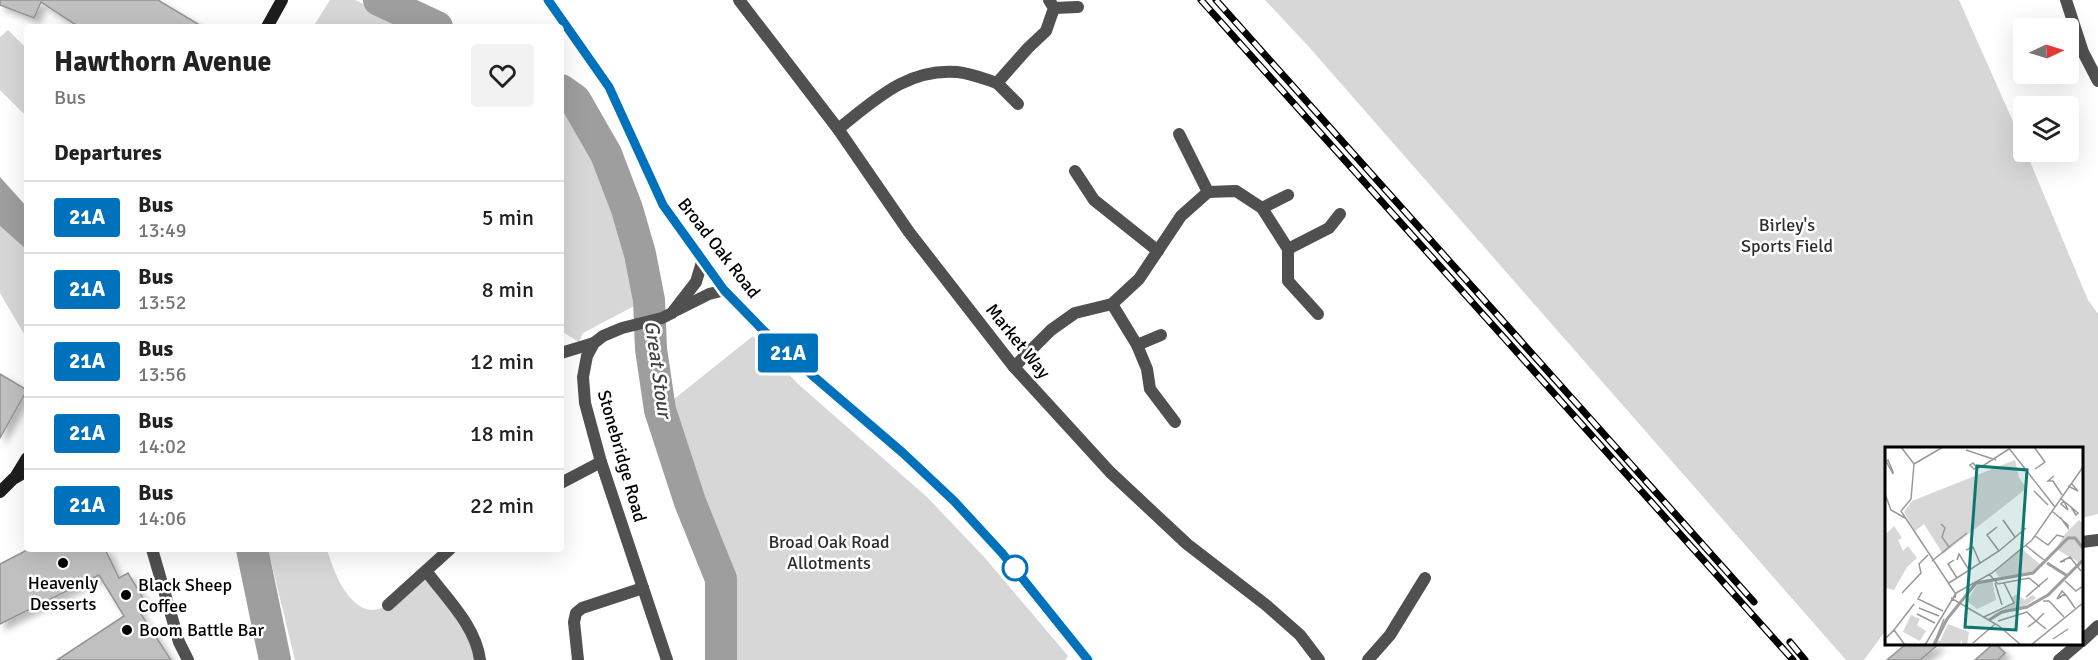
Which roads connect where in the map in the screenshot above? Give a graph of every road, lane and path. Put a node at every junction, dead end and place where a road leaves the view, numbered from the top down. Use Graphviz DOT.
graph roads {
  1 [pos="282,0"];
  2 [pos="548,0"];
  3 [pos="739,0"];
  4 [pos="2069,1"];
  5 [pos="1051,4"];
  6 [pos="1078,7"];
  7 [pos="269,24"];
  8 [pos="2098,81"];
  9 [pos="998,83"];
  10 [pos="1018,104"];
  11 [pos="838,129"];
  12 [pos="1179,134"];
  13 [pos="1075,171"];
  14 [pos="1208,192"];
  15 [pos="1287,195"];
  16 [pos="1262,208"];
  17 [pos="1340,214"];
  18 [pos="1288,249"];
  19 [pos="1158,251"];
  20 [pos="702,262"];
  21 [pos="724,290"];
  22 [pos="1112,304"];
  23 [pos="672,312"];
  24 [pos="1318,314"];
  25 [pos="1161,335"];
  26 [pos="594,343"];
  27 [pos="1137,345"];
  28 [pos="564,352"];
  29 [pos="1014,367"];
  30 [pos="1175,422"];
  31 [pos="601,462"];
  32 [pos="24,463"];
  33 [pos="24,473"];
  34 [pos="14,479"];
  35 [pos="564,481"];
  36 [pos="0,492"];
  37 [pos="2098,540"];
  38 [pos="2083,542"];
  39 [pos="153,552"];
  40 [pos="447,552"];
  41 [pos="427,572"];
  42 [pos="1425,578"];
  43 [pos="643,588"];
  44 [pos="388,605"];
  45 [pos="2098,626"];
  46 [pos="2083,639"];
  47 [pos="2077,645"];
  48 [pos="188,660"];
  49 [pos="480,660"];
  50 [pos="578,660"];
  51 [pos="667,660"];
  52 [pos="1088,660"];
  53 [pos="1318,660"];
  54 [pos="1368,660"];
  55 [pos="2059,660"];
  1 -- 7 [label="street"];
  2 -- 20 [label="street, Broad Oak Road"];
  3 -- 11 [label="street, Market Way"];
  4 -- 8 [label="street"];
  5 -- 6 [label="street"];
  5 -- 9 [label="street"];
  9 -- 10 [label="street"];
  9 -- 11 [label="street"];
  11 -- 29 [label="street, Market Way"];
  12 -- 14 [label="street"];
  13 -- 19 [label="street"];
  14 -- 16 [label="street"];
  14 -- 19 [label="street"];
  15 -- 16 [label="street"];
  16 -- 18 [label="street"];
  17 -- 18 [label="street"];
  18 -- 24 [label="street"];
  19 -- 22 [label="street"];
  20 -- 21 [label="street, Broad Oak Road"];
  20 -- 23 [label="street"];
  21 -- 23 [label="street"];
  21 -- 52 [label="street, Broad Oak Road"];
  22 -- 27 [label="street"];
  22 -- 29 [label="street"];
  23 -- 26 [label="street"];
  25 -- 27 [label="street"];
  26 -- 28 [label="street"];
  26 -- 31 [label="street, Stonebridge Road"];
  27 -- 30 [label="street"];
  29 -- 53 [label="street, Market Way"];
  31 -- 35 [label="street"];
  31 -- 43 [label="street, Stonebridge Road"];
  32 -- 34 [label="street"];
  33 -- 34 [label="street"];
  34 -- 36 [label="street"];
  37 -- 38 [label="street"];
  39 -- 48 [label="street"];
  40 -- 41 [label="street"];
  41 -- 44 [label="street"];
  41 -- 49 [label="street"];
  42 -- 54 [label="street"];
  43 -- 50 [label="street"];
  43 -- 51 [label="street, Stonebridge Road"];
  45 -- 46 [label="street"];
  47 -- 55 [label="street"];
}
